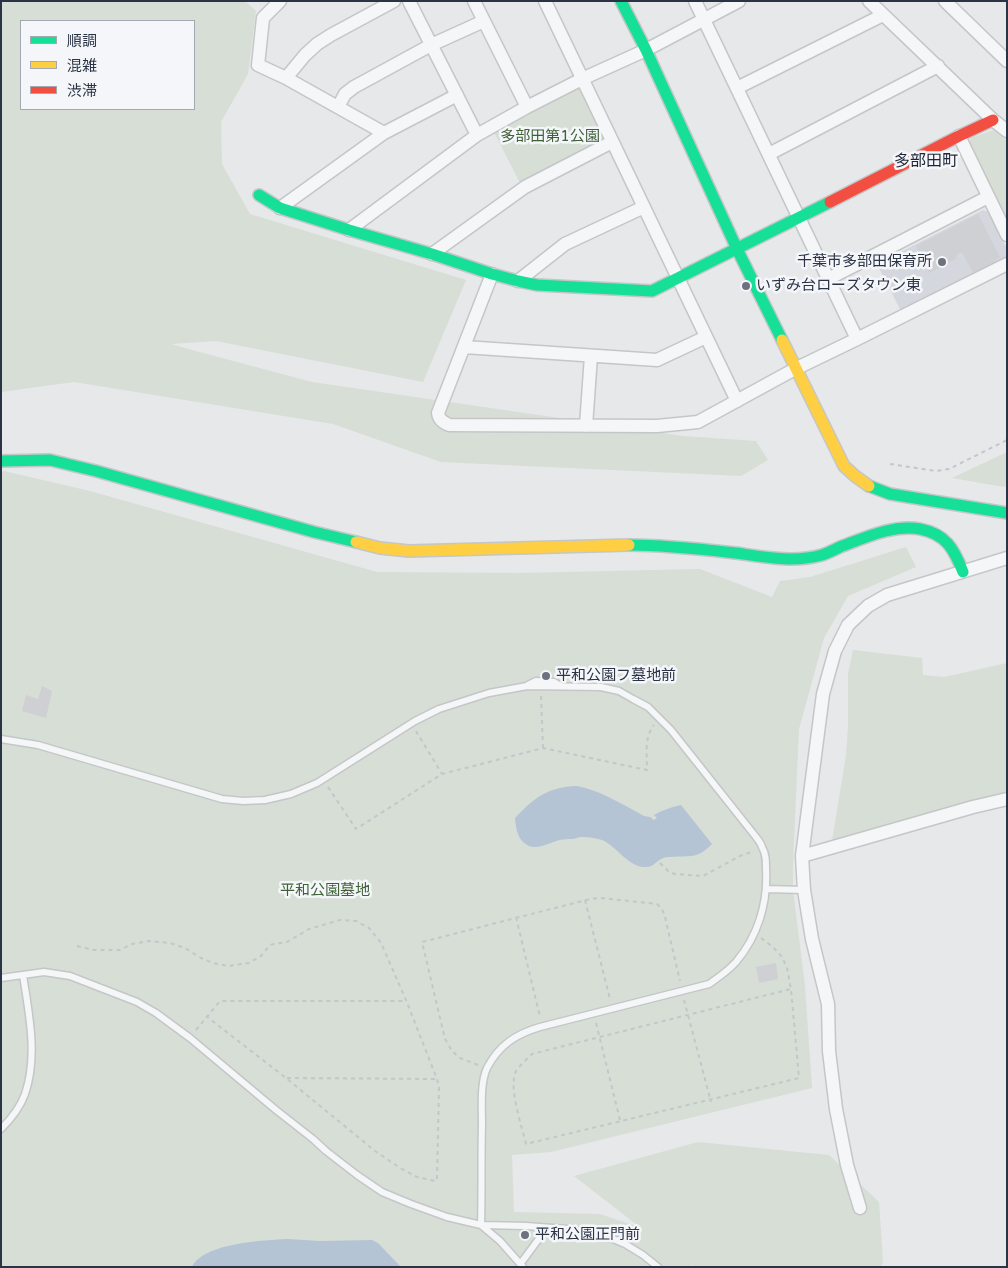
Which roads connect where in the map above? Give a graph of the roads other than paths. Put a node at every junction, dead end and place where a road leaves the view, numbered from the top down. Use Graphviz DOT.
graph roads {
  1 [pos="280,1"];
  2 [pos="394,1"];
  3 [pos="409,1"];
  4 [pos="474,1"];
  5 [pos="545,1"];
  6 [pos="621,1"];
  7 [pos="695,1"];
  8 [pos="739,1"];
  9 [pos="869,1"];
  10 [pos="945,1"];
  11 [pos="883,15"];
  12 [pos="704,20"];
  13 [pos="484,22"];
  14 [pos="431,45"];
  15 [pos="646,50"];
  16 [pos="1007,61"];
  17 [pos="938,66"];
  18 [pos="286,78"];
  19 [pos="582,79"];
  20 [pos="737,88"];
  21 [pos="457,95"];
  22 [pos="338,107"];
  23 [pos="527,107"];
  24 [pos="993,120"];
  25 [pos="1007,131"];
  26 [pos="384,133"];
  27 [pos="477,135"];
  28 [pos="959,136"];
  29 [pos="612,142"];
  30 [pos="769,154"];
  31 [pos="259,196"];
  32 [pos="988,197"];
  33 [pos="644,207"];
  34 [pos="280,208"];
  35 [pos="800,218"];
  36 [pos="349,230"];
  37 [pos="1007,235"];
  38 [pos="737,249"];
  39 [pos="432,254"];
  40 [pos="1007,264"];
  41 [pos="492,274"];
  42 [pos="678,278"];
  43 [pos="828,279"];
  44 [pos="518,281"];
  45 [pos="706,337"];
  46 [pos="858,339"];
  47 [pos="464,347"];
  48 [pos="591,356"];
  49 [pos="795,369"];
  50 [pos="737,401"];
  51 [pos="586,426"];
  52 [pos="1,461"];
  53 [pos="1007,513"];
  54 [pos="1007,558"];
  55 [pos="963,572"];
  56 [pos="527,686"];
  57 [pos="560,686"];
  58 [pos="1,739"];
  59 [pos="1007,799"];
  60 [pos="802,856"];
  61 [pos="767,888"];
  62 [pos="804,890"];
  63 [pos="23,975"];
  64 [pos="1,978"];
  65 [pos="1,1129"];
  66 [pos="860,1208"];
  67 [pos="480,1225"];
  68 [pos="549,1228"];
  69 [pos="522,1265"];
  70 [pos="658,1267"];
  1 -- 18 [label="street"];
  2 -- 18 [label="street"];
  3 -- 14 [label="street"];
  4 -- 13 [label="street"];
  5 -- 19 [label="street"];
  6 -- 15 [label="street"];
  7 -- 12 [label="street"];
  8 -- 12 [label="street"];
  9 -- 11 [label="street"];
  10 -- 16 [label="street"];
  11 -- 17 [label="street"];
  11 -- 20 [label="street"];
  12 -- 15 [label="street"];
  12 -- 20 [label="street"];
  13 -- 14 [label="street"];
  13 -- 23 [label="street"];
  14 -- 21 [label="street"];
  14 -- 22 [label="street"];
  15 -- 19 [label="street"];
  15 -- 38 [label="street"];
  17 -- 24 [label="street"];
  17 -- 30 [label="street"];
  18 -- 22 [label="street"];
  19 -- 23 [label="street"];
  19 -- 29 [label="street"];
  20 -- 30 [label="street"];
  21 -- 26 [label="street"];
  21 -- 27 [label="street"];
  22 -- 26 [label="street"];
  23 -- 27 [label="street"];
  24 -- 25 [label="street"];
  24 -- 28 [label="street"];
  26 -- 34 [label="street"];
  27 -- 36 [label="street"];
  28 -- 32 [label="street"];
  28 -- 35 [label="street"];
  29 -- 33 [label="street"];
  29 -- 39 [label="street"];
  30 -- 35 [label="street"];
  31 -- 34 [label="street"];
  32 -- 37 [label="street"];
  32 -- 43 [label="street"];
  33 -- 42 [label="street"];
  33 -- 44 [label="street"];
  34 -- 36 [label="street"];
  35 -- 38 [label="street"];
  35 -- 43 [label="street"];
  36 -- 39 [label="street"];
  38 -- 42 [label="street"];
  38 -- 49 [label="street"];
  39 -- 41 [label="street"];
  40 -- 46 [label="street"];
  41 -- 44 [label="street"];
  41 -- 47 [label="street"];
  42 -- 44 [label="street"];
  42 -- 45 [label="street"];
  43 -- 46 [label="street"];
  45 -- 48 [label="street"];
  45 -- 50 [label="street"];
  46 -- 49 [label="street"];
  47 -- 48 [label="street"];
  47 -- 51 [label="street"];
  48 -- 51 [label="street"];
  49 -- 50 [label="street"];
  49 -- 53 [label="street"];
  50 -- 51 [label="street"];
  52 -- 55 [label="street"];
  54 -- 55 [label="street"];
  55 -- 60 [label="street"];
  56 -- 57 [label="lane"];
  56 -- 57 [label="lane"];
  56 -- 58 [label="lane"];
  57 -- 61 [label="lane"];
  59 -- 60 [label="street"];
  60 -- 62 [label="street"];
  61 -- 62 [label="lane"];
  61 -- 67 [label="lane"];
  62 -- 66 [label="street"];
  63 -- 64 [label="lane"];
  63 -- 65 [label="lane"];
  63 -- 67 [label="lane"];
  67 -- 68 [label="lane"];
  67 -- 69 [label="lane"];
  68 -- 69 [label="lane"];
  68 -- 70 [label="lane"];
}
